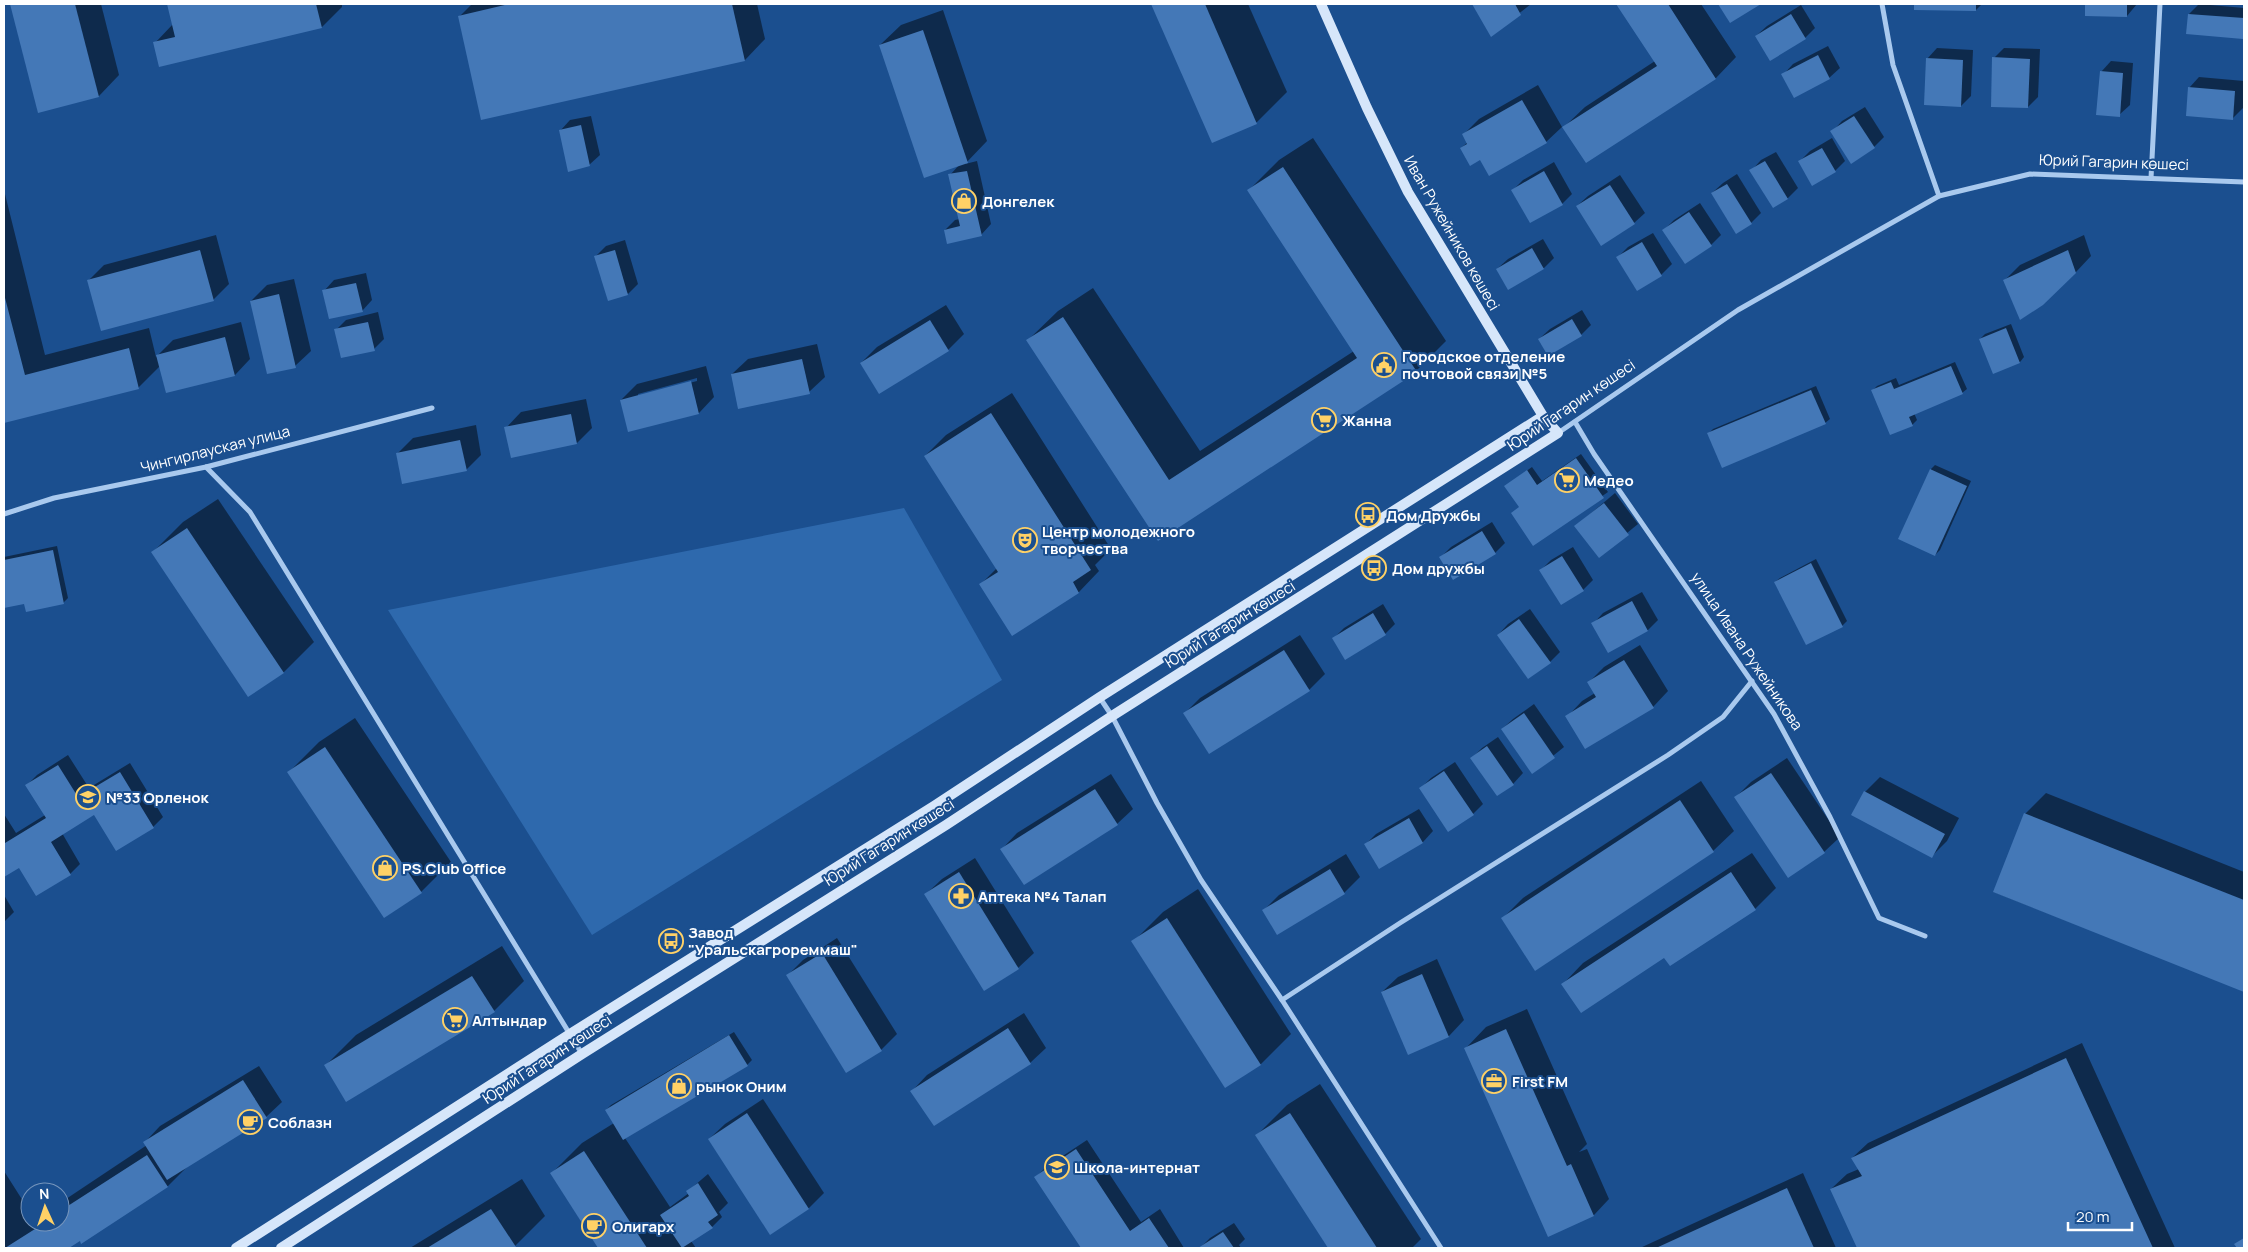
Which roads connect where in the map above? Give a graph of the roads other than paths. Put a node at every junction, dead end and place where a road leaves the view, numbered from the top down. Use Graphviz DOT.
graph roads {
  1 [pos="1321,4"];
  2 [pos="1882,4"];
  3 [pos="2160,4"];
  4 [pos="2151,178"];
  5 [pos="2244,182"];
  6 [pos="1939,196"];
  7 [pos="432,408"];
  8 [pos="1543,416"];
  9 [pos="1575,422"];
  10 [pos="1558,433"];
  11 [pos="206,467"];
  12 [pos="4,514"];
  13 [pos="1752,681"];
  14 [pos="1100,697"];
  15 [pos="1112,716"];
  16 [pos="1925,936"];
  17 [pos="1282,1000"];
  18 [pos="570,1034"];
  19 [pos="582,1054"];
  20 [pos="236,1248"];
  21 [pos="281,1248"];
  22 [pos="1441,1248"];
  1 -- 8 [label="main road, Иван Ружейников көшесі"];
  2 -- 6 [label="street"];
  3 -- 4 [label="street"];
  4 -- 5 [label="street, Юрий Гагарин көшесі"];
  4 -- 6 [label="street, Юрий Гагарин көшесі"];
  6 -- 9 [label="street, Юрий Гагарин көшесі"];
  7 -- 11 [label="street, Чингирлауская улица"];
  8 -- 10 [label="main road"];
  8 -- 14 [label="main road, Юрий Гагарин көшесі"];
  9 -- 10 [label="street, Юрий Гагарин көшесі"];
  9 -- 13 [label="street, улица Ивана Ружейникова"];
  10 -- 15 [label="main road, Юрий Гагарин көшесі"];
  11 -- 12 [label="street, Чингирлауская улица"];
  11 -- 18 [label="street"];
  13 -- 16 [label="street, улица Ивана Ружейникова"];
  13 -- 17 [label="street"];
  14 -- 15 [label="street"];
  14 -- 18 [label="main road, Юрий Гагарин көшесі"];
  15 -- 17 [label="street"];
  15 -- 19 [label="main road, Юрий Гагарин көшесі"];
  17 -- 22 [label="street"];
  18 -- 19 [label="street"];
  18 -- 20 [label="main road, Юрий Гагарин көшесі"];
  19 -- 21 [label="main road, Юрий Гагарин көшесі"];
}
